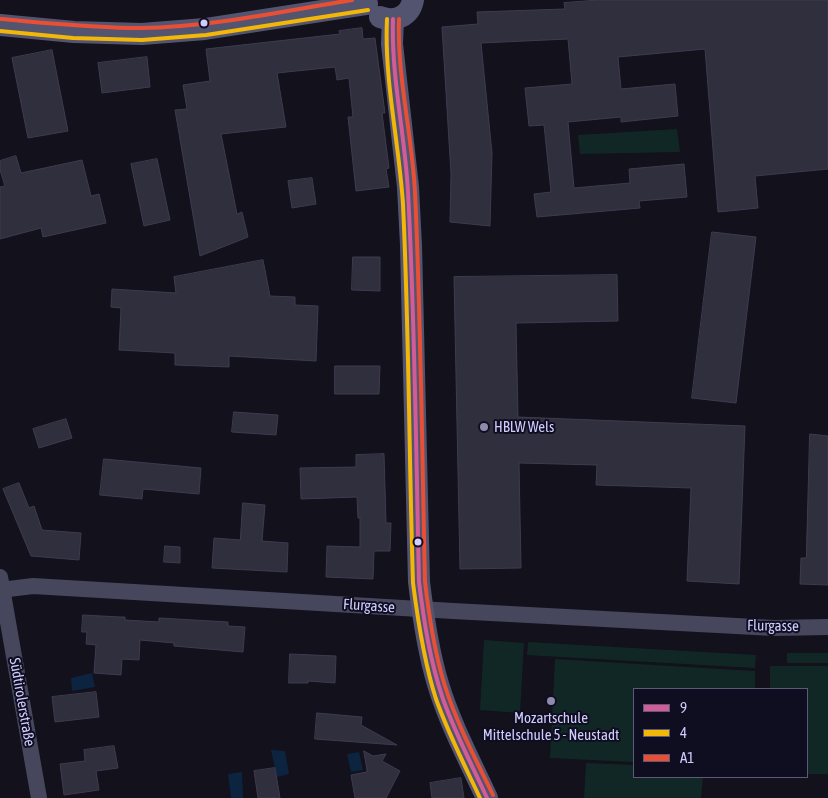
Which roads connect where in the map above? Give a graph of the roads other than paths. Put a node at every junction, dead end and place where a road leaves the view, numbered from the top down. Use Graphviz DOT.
graph roads {
  1 [pos="414,0"];
  2 [pos="367,2"];
  3 [pos="393,20"];
  4 [pos="0,25"];
  5 [pos="1,585"];
  6 [pos="422,608"];
  7 [pos="828,627"];
  8 [pos="39,798"];
  9 [pos="487,798"];
  1 -- 3 [label="street"];
  2 -- 3 [label="street"];
  2 -- 4 [label="street"];
  3 -- 6 [label="street"];
  5 -- 6 [label="street, Flurgasse"];
  5 -- 8 [label="street, Südtirolerstraße"];
  6 -- 7 [label="street, Flurgasse"];
  6 -- 9 [label="street"];
}
